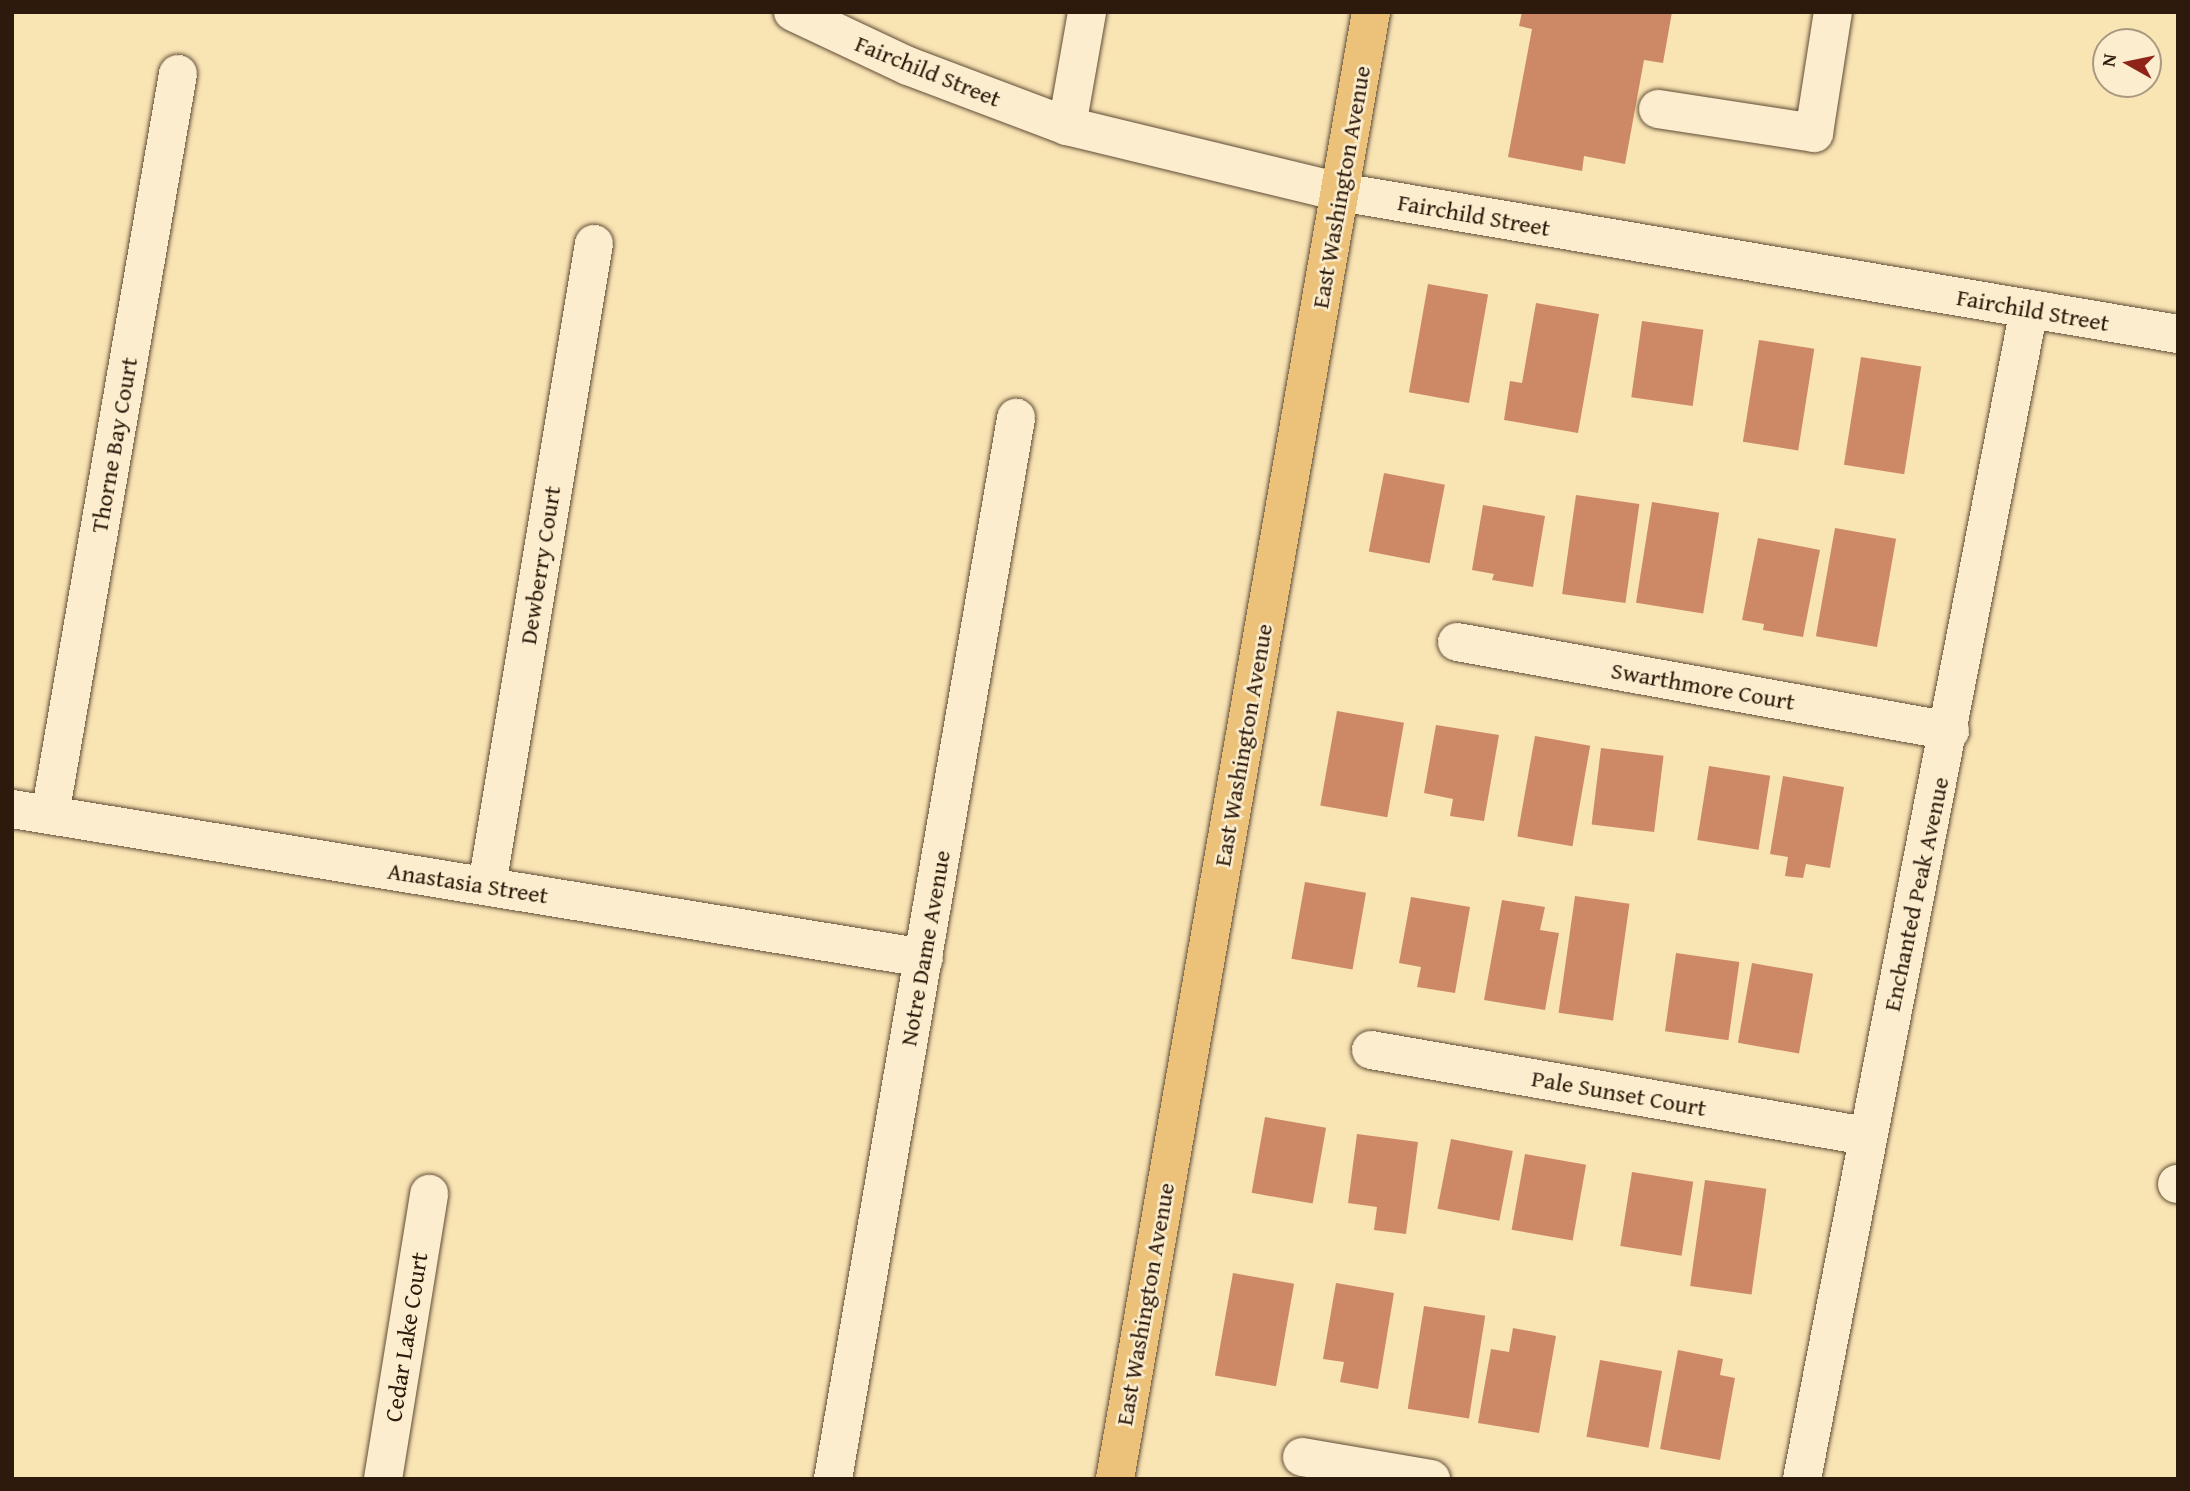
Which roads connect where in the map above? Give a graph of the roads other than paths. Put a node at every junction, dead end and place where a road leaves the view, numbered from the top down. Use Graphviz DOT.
graph roads {
  1 [pos="793,12"];
  2 [pos="1087,12"];
  3 [pos="1371,12"];
  4 [pos="1833,12"];
  5 [pos="178,74"];
  6 [pos="1658,109"];
  7 [pos="1067,126"];
  8 [pos="1340,192"];
  9 [pos="594,244"];
  10 [pos="2029,309"];
  11 [pos="2178,334"];
  12 [pos="1016,418"];
  13 [pos="1457,642"];
  14 [pos="1950,730"];
  15 [pos="12,808"];
  16 [pos="50,815"];
  17 [pos="487,886"];
  18 [pos="924,958"];
  19 [pos="1371,1050"];
  20 [pos="1866,1136"];
  21 [pos="429,1195"];
  22 [pos="1302,1457"];
  23 [pos="383,1479"];
  24 [pos="833,1479"];
  25 [pos="1115,1479"];
  26 [pos="1431,1479"];
  27 [pos="1802,1479"];
  1 -- 7 [label="street, Fairchild Street"];
  2 -- 7 [label="street"];
  3 -- 8 [label="main road, East Washington Avenue"];
  4 -- 6 [label="street"];
  5 -- 16 [label="street, Thorne Bay Court"];
  7 -- 8 [label="street, Fairchild Street"];
  8 -- 10 [label="street, Fairchild Street"];
  8 -- 25 [label="main road, East Washington Avenue"];
  9 -- 17 [label="street, Dewberry Court"];
  10 -- 11 [label="street, Fairchild Street"];
  10 -- 14 [label="street, Enchanted Peak Avenue"];
  12 -- 18 [label="street, Notre Dame Avenue"];
  13 -- 14 [label="street, Swarthmore Court"];
  14 -- 20 [label="street, Enchanted Peak Avenue"];
  15 -- 16 [label="street, Anastasia Street"];
  16 -- 17 [label="street, Anastasia Street"];
  17 -- 18 [label="street, Anastasia Street"];
  18 -- 24 [label="street, Notre Dame Avenue"];
  19 -- 20 [label="street, Pale Sunset Court"];
  20 -- 27 [label="street, Enchanted Peak Avenue"];
  21 -- 23 [label="street, Cedar Lake Court"];
  22 -- 26 [label="street"];
}
